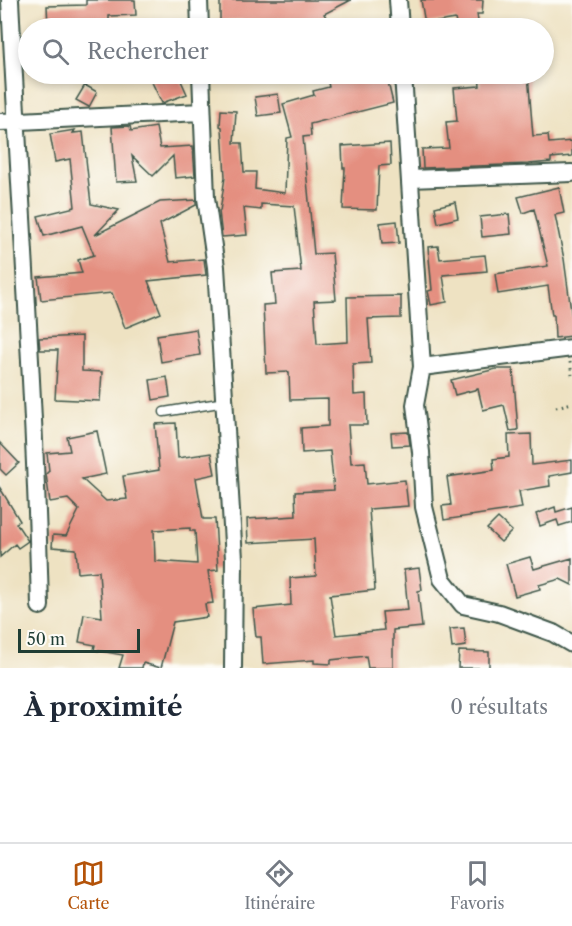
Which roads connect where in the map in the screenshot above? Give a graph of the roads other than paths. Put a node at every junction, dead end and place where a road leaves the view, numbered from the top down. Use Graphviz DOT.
graph roads {
  1 [pos="10,0"];
  2 [pos="199,0"];
  3 [pos="398,0"];
  4 [pos="200,18"];
  5 [pos="399,18"];
  6 [pos="201,84"];
  7 [pos="404,84"];
  8 [pos="201,112"];
  9 [pos="8,122"];
  10 [pos="572,173"];
  11 [pos="410,178"];
  12 [pos="572,348"];
  13 [pos="422,367"];
  14 [pos="225,402"];
  15 [pos="164,412"];
  16 [pos="40,606"];
  17 [pos="572,644"];
  18 [pos="233,668"];
  1 -- 9 [label="street"];
  2 -- 4 [label="street"];
  3 -- 5 [label="street"];
  6 -- 8 [label="street"];
  7 -- 11 [label="street"];
  8 -- 9 [label="street"];
  8 -- 14 [label="street"];
  9 -- 16 [label="street"];
  10 -- 11 [label="street"];
  11 -- 13 [label="street"];
  12 -- 13 [label="street"];
  13 -- 17 [label="street"];
  14 -- 15 [label="lane"];
  14 -- 18 [label="street"];
}
